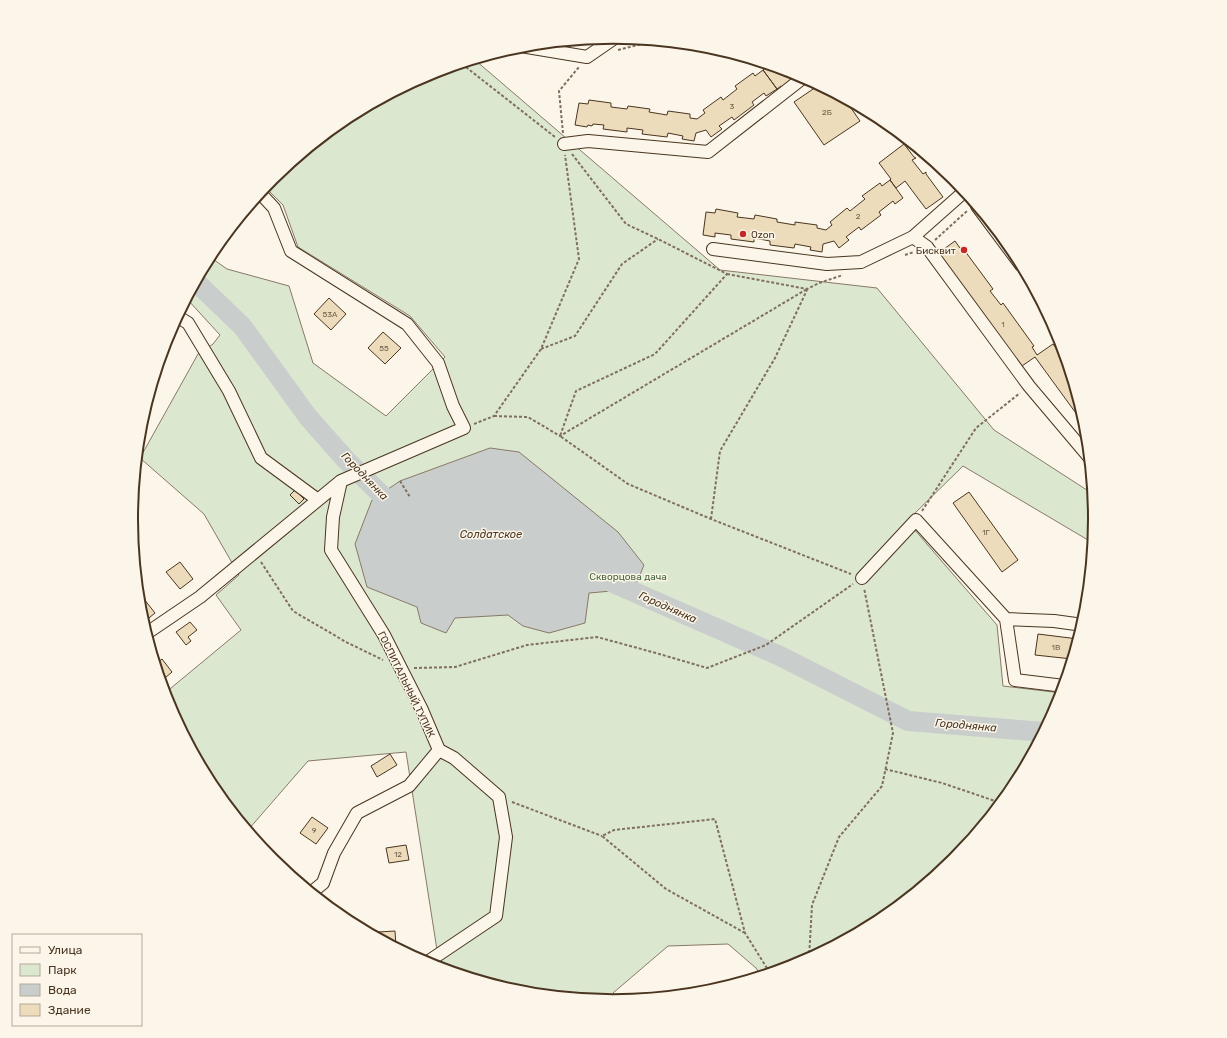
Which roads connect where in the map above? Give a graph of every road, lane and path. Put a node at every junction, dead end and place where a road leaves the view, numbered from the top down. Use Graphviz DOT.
graph roads {
  1 [pos="606,44"];
  2 [pos="638,45"];
  3 [pos="542,50"];
  4 [pos="617,50"];
  5 [pos="587,58"];
  6 [pos="466,67"];
  7 [pos="798,81"];
  8 [pos="564,144"];
  9 [pos="960,195"];
  10 [pos="264,197"];
  11 [pos="913,237"];
  12 [pos="658,239"];
  13 [pos="712,249"];
  14 [pos="182,320"];
  15 [pos="541,349"];
  16 [pos="1029,386"];
  17 [pos="494,416"];
  18 [pos="464,428"];
  19 [pos="560,436"];
  20 [pos="1083,449"];
  21 [pos="341,481"];
  22 [pos="400,481"];
  23 [pos="410,497"];
  24 [pos="318,500"];
  25 [pos="711,519"];
  26 [pos="916,520"];
  27 [pos="254,552"];
  28 [pos="862,578"];
  29 [pos="1006,619"];
  30 [pos="1076,624"];
  31 [pos="152,630"];
  32 [pos="401,668"];
  33 [pos="1058,685"];
  34 [pos="439,750"];
  35 [pos="885,769"];
  36 [pos="499,797"];
  37 [pos="995,801"];
  38 [pos="602,836"];
  39 [pos="316,889"];
  40 [pos="745,933"];
  41 [pos="809,952"];
  42 [pos="433,958"];
  43 [pos="767,969"];
  1 -- 5 [label="street"];
  2 -- 4 [label="path"];
  3 -- 5 [label="street"];
  5 -- 8 [label="path"];
  6 -- 8 [label="path"];
  7 -- 8 [label="street"];
  8 -- 12 [label="path"];
  8 -- 15 [label="path"];
  9 -- 11 [label="street"];
  10 -- 18 [label="street"];
  11 -- 13 [label="street"];
  11 -- 16 [label="street"];
  12 -- 15 [label="path"];
  12 -- 19 [label="path"];
  14 -- 24 [label="street"];
  15 -- 17 [label="path"];
  16 -- 20 [label="street"];
  16 -- 26 [label="path"];
  17 -- 18 [label="path"];
  17 -- 19 [label="path"];
  18 -- 21 [label="street"];
  19 -- 25 [label="path"];
  19 -- 25 [label="path"];
  21 -- 24 [label="street"];
  21 -- 32 [label="street, ГОСПИТАЛЬНЫЙ ТУПИК"];
  22 -- 23 [label="path"];
  24 -- 27 [label="street"];
  25 -- 28 [label="path"];
  26 -- 28 [label="street"];
  26 -- 29 [label="street"];
  27 -- 31 [label="street"];
  27 -- 32 [label="path"];
  28 -- 32 [label="path"];
  28 -- 35 [label="path"];
  29 -- 30 [label="street"];
  29 -- 33 [label="street"];
  32 -- 34 [label="street, ГОСПИТАЛЬНЫЙ ТУПИК"];
  34 -- 36 [label="street"];
  34 -- 39 [label="street"];
  35 -- 37 [label="path"];
  35 -- 41 [label="path"];
  36 -- 38 [label="path"];
  36 -- 42 [label="street"];
  38 -- 40 [label="path"];
  38 -- 40 [label="path"];
  40 -- 43 [label="path"];
}
